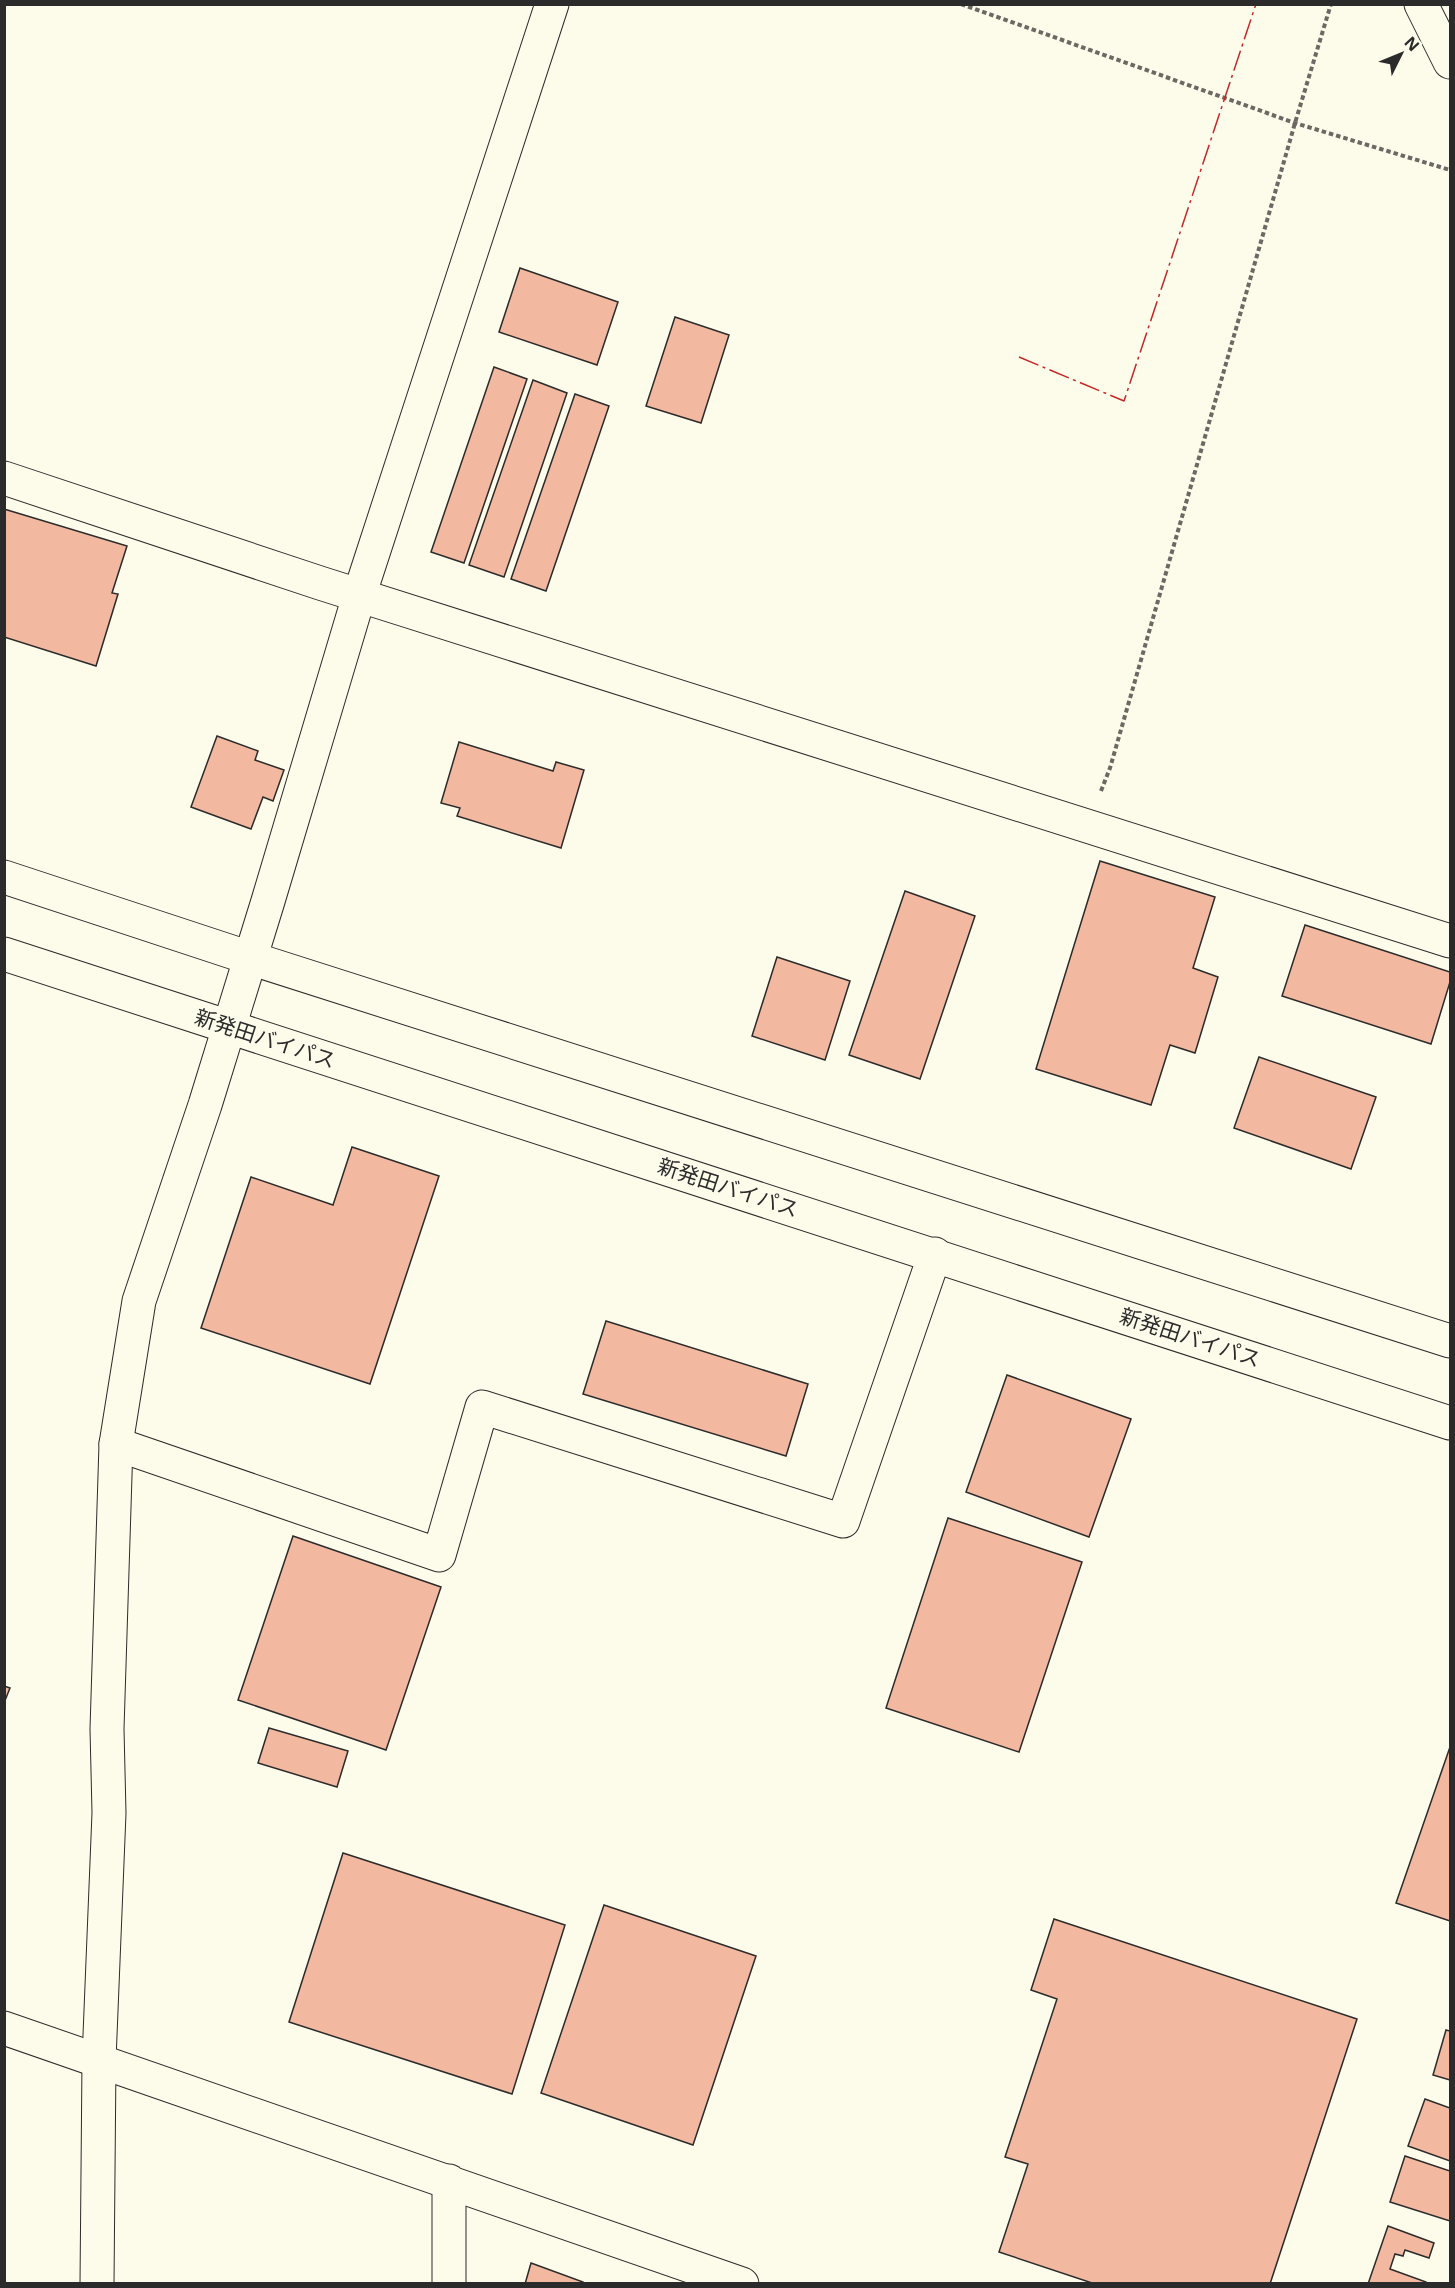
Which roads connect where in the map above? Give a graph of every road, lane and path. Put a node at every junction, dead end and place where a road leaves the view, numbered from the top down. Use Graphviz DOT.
graph roads {
  1 [pos="552,4"];
  2 [pos="961,4"];
  3 [pos="1331,4"];
  4 [pos="1421,4"];
  5 [pos="1450,62"];
  6 [pos="1295,123"];
  7 [pos="1450,170"];
  8 [pos="4,478"];
  9 [pos="359,596"];
  10 [pos="1087,825"];
  11 [pos="4,877"];
  12 [pos="1450,941"];
  13 [pos="4,954"];
  14 [pos="250,958"];
  15 [pos="229,1026"];
  16 [pos="935,1254"];
  17 [pos="1450,1341"];
  18 [pos="1450,1423"];
  19 [pos="116,1444"];
  20 [pos="4,2028"];
  21 [pos="99,2060"];
  22 [pos="449,2181"];
  23 [pos="97,2283"];
  24 [pos="450,2283"];
  25 [pos="742,2283"];
  1 -- 9 [label="main road"];
  2 -- 6 [label="path"];
  3 -- 6 [label="path"];
  4 -- 5 [label="main road"];
  6 -- 7 [label="path"];
  6 -- 10 [label="path"];
  8 -- 9 [label="main road"];
  9 -- 10 [label="main road"];
  9 -- 14 [label="main road"];
  10 -- 12 [label="main road"];
  11 -- 14 [label="main road"];
  13 -- 15 [label="main road, 新発田バイパス"];
  14 -- 15 [label="main road"];
  14 -- 17 [label="main road"];
  15 -- 16 [label="main road, 新発田バイパス"];
  15 -- 19 [label="main road"];
  16 -- 18 [label="main road, 新発田バイパス"];
  16 -- 19 [label="main road"];
  19 -- 21 [label="main road"];
  20 -- 21 [label="main road"];
  21 -- 22 [label="main road"];
  21 -- 23 [label="main road"];
  22 -- 24 [label="main road"];
  22 -- 25 [label="main road"];
}
